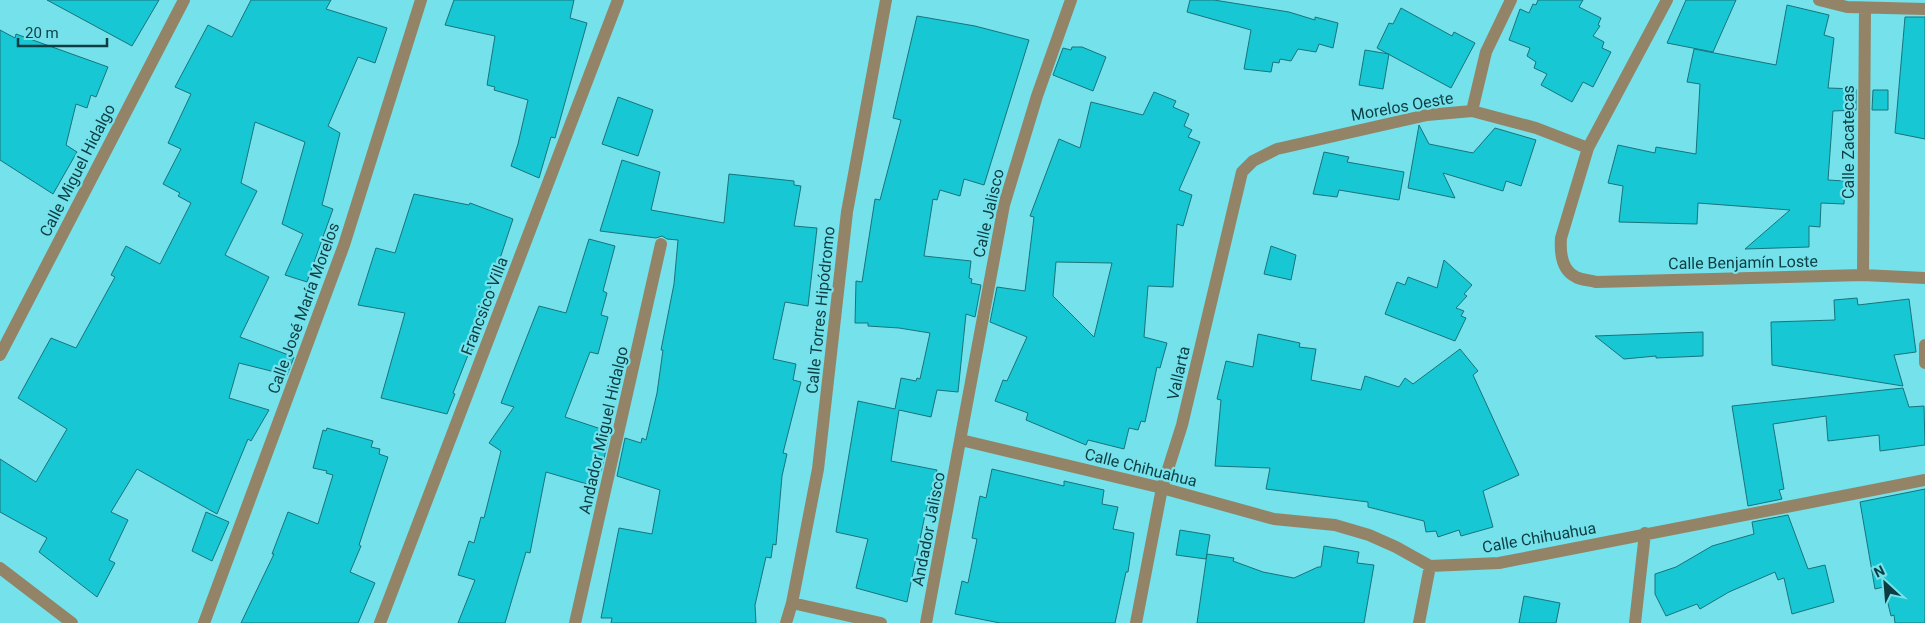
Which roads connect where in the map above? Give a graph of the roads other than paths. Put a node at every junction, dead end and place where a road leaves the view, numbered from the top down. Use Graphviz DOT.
graph roads {
  1 [pos="184,0"];
  2 [pos="421,0"];
  3 [pos="618,0"];
  4 [pos="886,0"];
  5 [pos="1071,0"];
  6 [pos="1511,0"];
  7 [pos="1667,0"];
  8 [pos="1819,0"];
  9 [pos="1865,8"];
  10 [pos="1925,9"];
  11 [pos="1472,111"];
  12 [pos="1588,148"];
  13 [pos="1277,149"];
  14 [pos="661,244"];
  15 [pos="1863,275"];
  16 [pos="1925,278"];
  17 [pos="1925,345"];
  18 [pos="0,355"];
  19 [pos="1925,363"];
  20 [pos="961,440"];
  21 [pos="1925,480"];
  22 [pos="1162,488"];
  23 [pos="1645,533"];
  24 [pos="1430,566"];
  25 [pos="0,568"];
  26 [pos="792,602"];
  27 [pos="72,623"];
  28 [pos="204,623"];
  29 [pos="380,623"];
  30 [pos="575,623"];
  31 [pos="786,623"];
  32 [pos="881,623"];
  33 [pos="926,623"];
  34 [pos="1136,623"];
  35 [pos="1419,623"];
  36 [pos="1635,623"];
  1 -- 18 [label="street, Calle Miguel Hidalgo"];
  2 -- 28 [label="street, Calle José María Morelos"];
  3 -- 29 [label="street, Francsico Villa"];
  4 -- 26 [label="street, Calle Torres Hipódromo"];
  5 -- 20 [label="street, Calle Jalisco"];
  6 -- 11 [label="street"];
  7 -- 12 [label="street"];
  8 -- 9 [label="street"];
  9 -- 10 [label="street"];
  9 -- 15 [label="street, Calle Zacatecas"];
  11 -- 12 [label="street, Morelos Oeste"];
  11 -- 13 [label="street, Morelos Oeste"];
  12 -- 15 [label="street, Calle Benjamín Loste"];
  13 -- 22 [label="street, Vallarta"];
  14 -- 30 [label="street, Andador Miguel Hidalgo"];
  15 -- 16 [label="street, Calle Benjamín Loste"];
  17 -- 19 [label="street"];
  20 -- 22 [label="street, Calle Chihuahua"];
  20 -- 33 [label="street, Andador Jalisco"];
  21 -- 23 [label="street, Calle Chihuahua"];
  22 -- 24 [label="street, Calle Chihuahua"];
  22 -- 34 [label="street, Vallarta"];
  23 -- 24 [label="street, Calle Chihuahua"];
  23 -- 36 [label="street"];
  24 -- 35 [label="street"];
  25 -- 27 [label="street"];
  26 -- 31 [label="street, Calle Torres Hipódromo"];
  26 -- 32 [label="street"];
}
